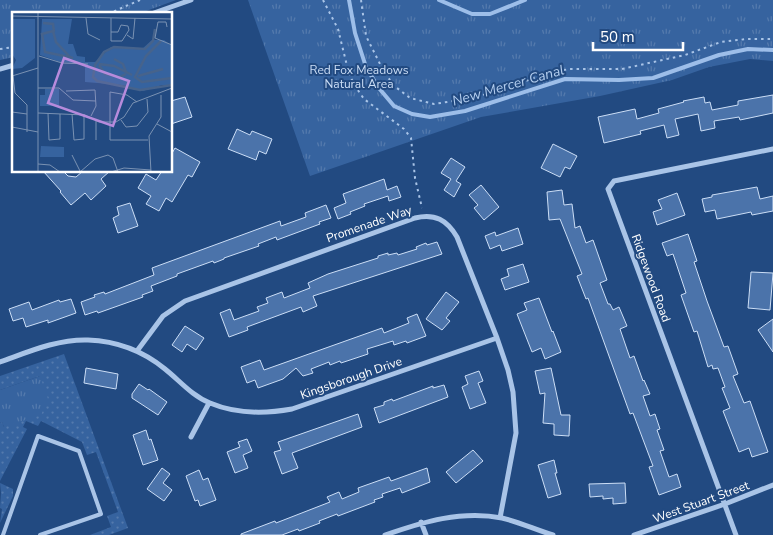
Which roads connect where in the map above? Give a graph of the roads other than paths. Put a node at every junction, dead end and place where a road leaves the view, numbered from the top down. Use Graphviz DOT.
graph roads {
  1 [pos="191,0"];
  2 [pos="157,12"];
  3 [pos="773,149"];
  4 [pos="497,338"];
  5 [pos="137,351"];
  6 [pos="0,362"];
  7 [pos="209,403"];
  8 [pos="191,437"];
  9 [pos="773,484"];
  10 [pos="725,504"];
  11 [pos="500,518"];
  12 [pos="421,522"];
  13 [pos="3,535"];
  14 [pos="40,535"];
  15 [pos="385,535"];
  16 [pos="426,535"];
  17 [pos="553,535"];
  18 [pos="634,535"];
  19 [pos="736,535"];
  1 -- 2 [label="street"];
  3 -- 10 [label="street, Ridgewood Road"];
  4 -- 5 [label="street, Promenade Way"];
  4 -- 7 [label="street, Kingsborough Drive"];
  4 -- 11 [label="street, Promenade Way"];
  5 -- 6 [label="street, Kingsborough Drive"];
  5 -- 7 [label="street, Kingsborough Drive"];
  7 -- 8 [label="street"];
  9 -- 10 [label="street, West Stuart Street"];
  10 -- 18 [label="street, West Stuart Street"];
  10 -- 19 [label="street, Ridgewood Road"];
  11 -- 12 [label="street"];
  11 -- 17 [label="street"];
  12 -- 15 [label="street"];
  12 -- 16 [label="street"];
  13 -- 14 [label="lane"];
}
